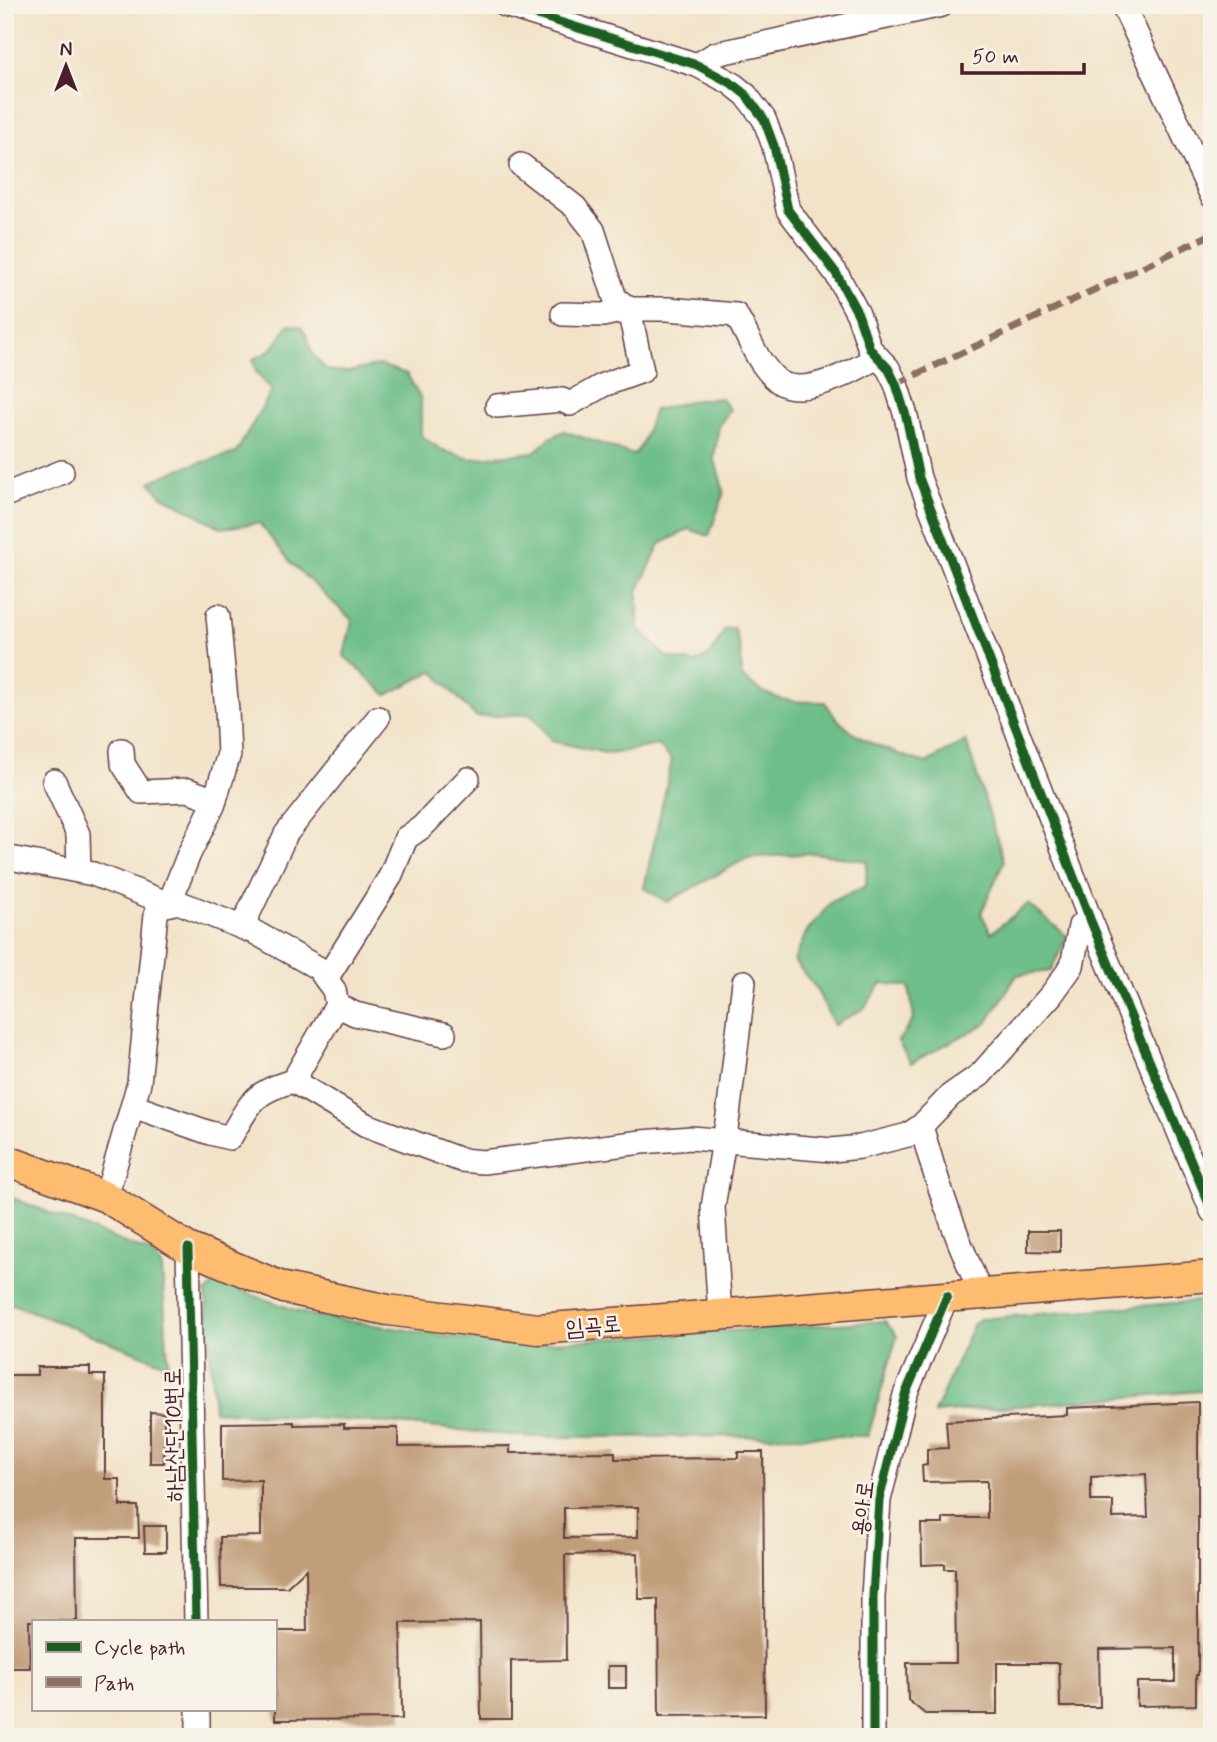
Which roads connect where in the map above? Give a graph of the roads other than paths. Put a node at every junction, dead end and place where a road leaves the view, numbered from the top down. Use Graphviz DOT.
graph roads {
  1 [pos="505,5"];
  2 [pos="942,5"];
  3 [pos="1123,5"];
  4 [pos="697,65"];
  5 [pos="521,165"];
  6 [pos="1212,196"];
  7 [pos="629,309"];
  8 [pos="563,314"];
  9 [pos="877,357"];
  10 [pos="496,406"];
  11 [pos="61,472"];
  12 [pos="5,495"];
  13 [pos="218,616"];
  14 [pos="377,718"];
  15 [pos="122,750"];
  16 [pos="468,779"];
  17 [pos="54,781"];
  18 [pos="215,800"];
  19 [pos="5,857"];
  20 [pos="79,872"];
  21 [pos="169,904"];
  22 [pos="1090,919"];
  23 [pos="242,927"];
  24 [pos="326,979"];
  25 [pos="744,982"];
  26 [pos="337,1005"];
  27 [pos="444,1034"];
  28 [pos="293,1081"];
  29 [pos="133,1106"];
  30 [pos="921,1126"];
  31 [pos="724,1140"];
  32 [pos="5,1160"];
  33 [pos="106,1197"];
  34 [pos="1212,1211"];
  35 [pos="188,1248"];
  36 [pos="1212,1276"];
  37 [pos="981,1293"];
  38 [pos="947,1296"];
  39 [pos="720,1315"];
  40 [pos="196,1620"];
  41 [pos="198,1710"];
  42 [pos="198,1737"];
  43 [pos="873,1737"];
  1 -- 4 [label="street"];
  2 -- 4 [label="street"];
  3 -- 6 [label="street"];
  4 -- 9 [label="street"];
  5 -- 7 [label="street"];
  7 -- 8 [label="street"];
  7 -- 9 [label="street"];
  7 -- 10 [label="street"];
  9 -- 22 [label="street"];
  11 -- 12 [label="street"];
  13 -- 18 [label="street"];
  14 -- 23 [label="street"];
  15 -- 18 [label="street"];
  16 -- 24 [label="street"];
  17 -- 20 [label="street"];
  18 -- 21 [label="street"];
  19 -- 20 [label="street"];
  20 -- 21 [label="street"];
  21 -- 23 [label="street"];
  21 -- 29 [label="street"];
  22 -- 30 [label="street"];
  22 -- 34 [label="street"];
  23 -- 24 [label="street"];
  24 -- 26 [label="street"];
  25 -- 31 [label="street"];
  26 -- 27 [label="street"];
  26 -- 28 [label="street"];
  28 -- 29 [label="street"];
  28 -- 31 [label="street"];
  29 -- 33 [label="street"];
  30 -- 31 [label="street"];
  30 -- 37 [label="street"];
  31 -- 39 [label="street"];
  32 -- 33 [label="main road, 임곡로"];
  33 -- 35 [label="main road, 임곡로"];
  35 -- 39 [label="main road, 임곡로"];
  35 -- 40 [label="street, 하남산단10번로"];
  36 -- 37 [label="main road, 임곡로"];
  37 -- 38 [label="main road, 임곡로"];
  38 -- 39 [label="main road, 임곡로"];
  38 -- 43 [label="street, 용아로"];
  41 -- 42 [label="street"];
}
